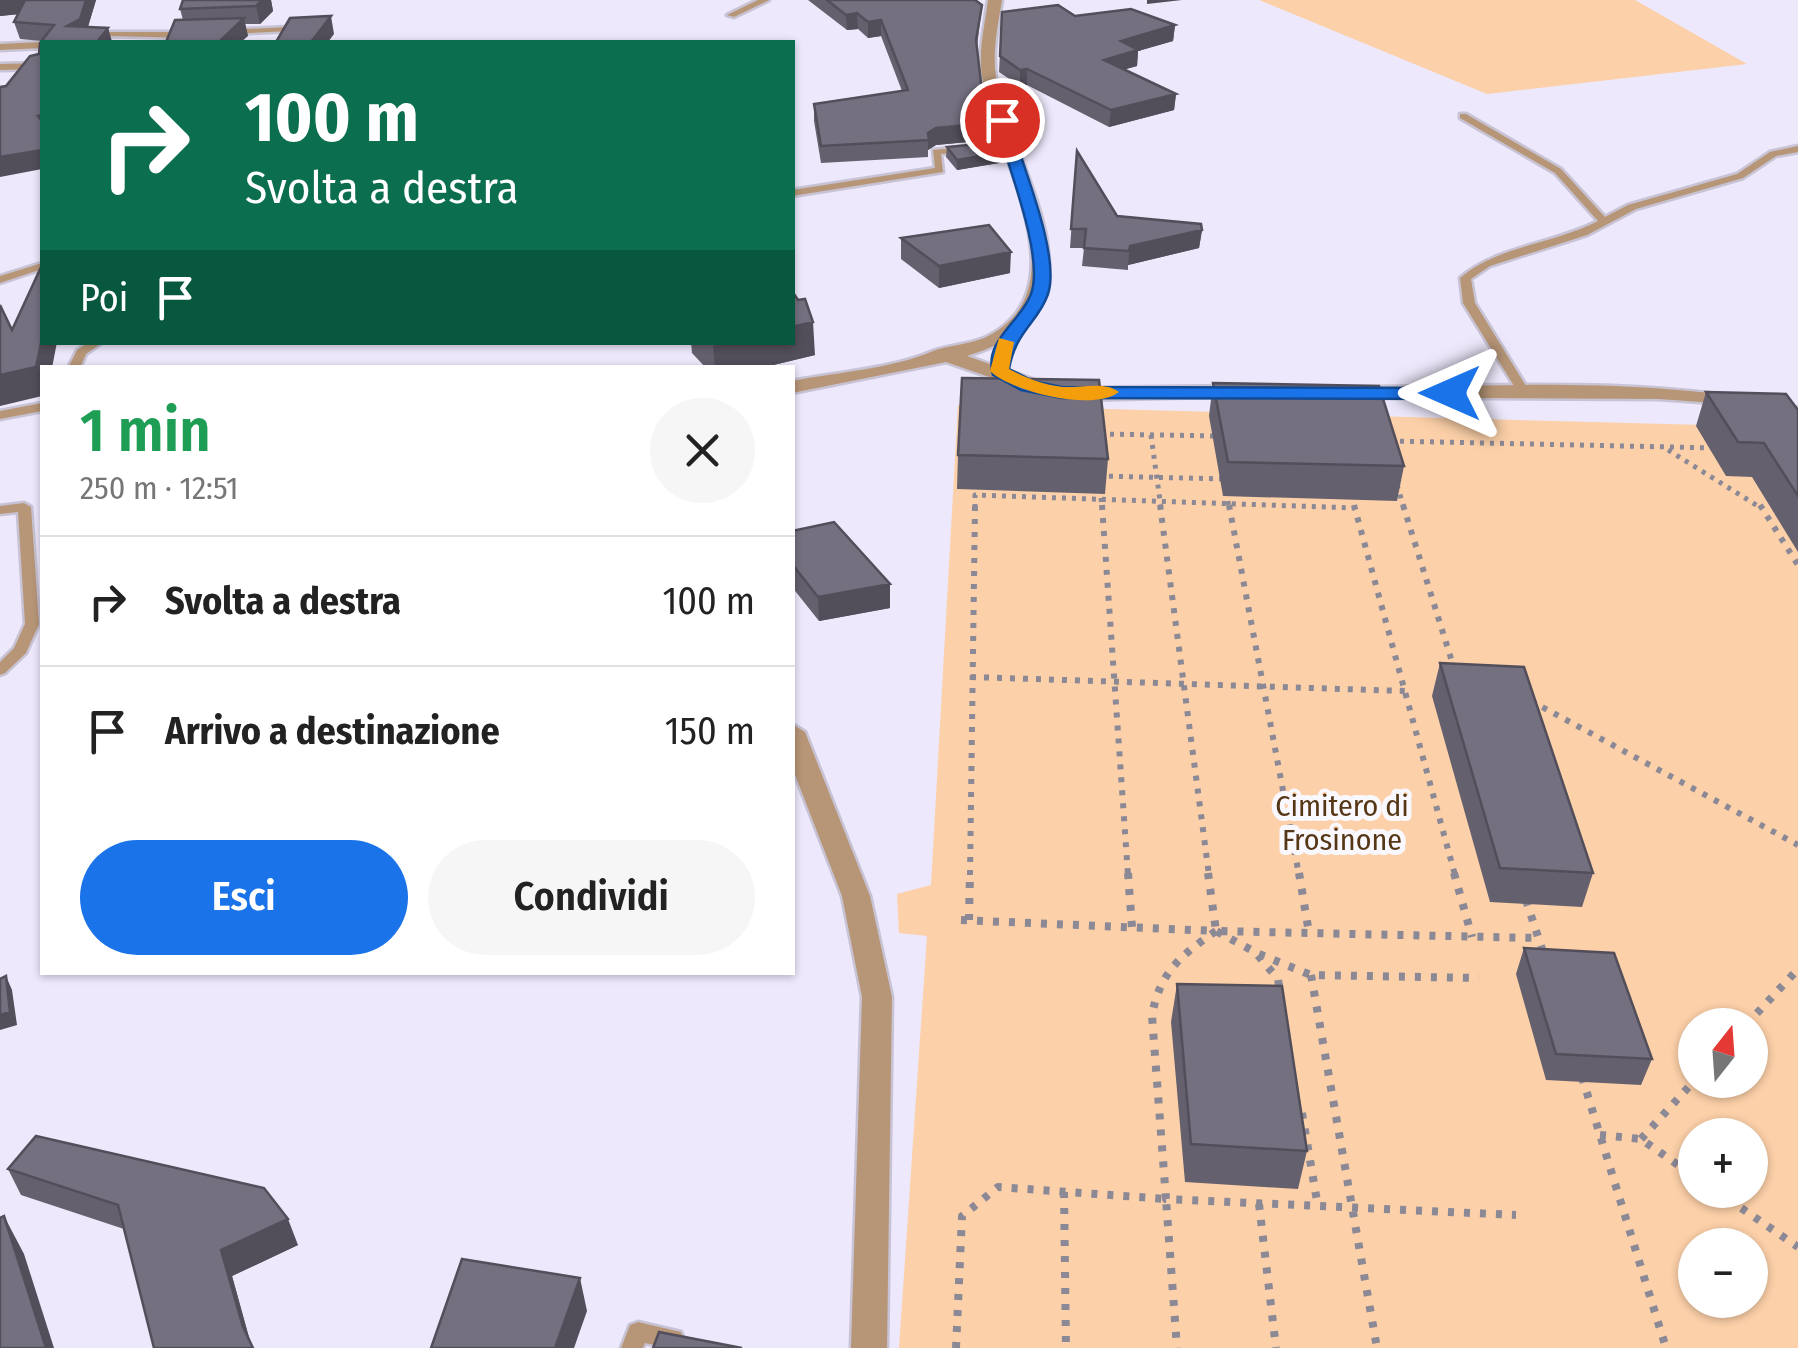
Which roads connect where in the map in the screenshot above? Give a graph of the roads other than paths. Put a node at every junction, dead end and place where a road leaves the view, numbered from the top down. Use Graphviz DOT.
graph roads {
  1 [pos="765,0"];
  2 [pos="995,0"];
  3 [pos="732,16"];
  4 [pos="288,29"];
  5 [pos="215,33"];
  6 [pos="197,34"];
  7 [pos="88,40"];
  8 [pos="40,44"];
  9 [pos="0,47"];
  10 [pos="40,66"];
  11 [pos="0,67"];
  12 [pos="1463,116"];
  13 [pos="973,149"];
  14 [pos="1798,149"];
  15 [pos="795,193"];
  16 [pos="1603,221"];
  17 [pos="40,267"];
  18 [pos="0,280"];
  19 [pos="1010,332"];
  20 [pos="93,345"];
  21 [pos="940,354"];
  22 [pos="75,365"];
  23 [pos="999,371"];
  24 [pos="795,387"];
  25 [pos="1268,392"];
  26 [pos="1328,393"];
  27 [pos="1525,394"];
  28 [pos="40,407"];
  29 [pos="1798,414"];
  30 [pos="0,415"];
  31 [pos="0,510"];
  32 [pos="0,670"];
  33 [pos="795,740"];
  34 [pos="696,1344"];
  35 [pos="632,1348"];
  36 [pos="869,1348"];
  1 -- 3 [label="lane"];
  2 -- 19 [label="street"];
  4 -- 5 [label="lane"];
  6 -- 7 [label="lane"];
  8 -- 9 [label="lane"];
  10 -- 11 [label="lane"];
  12 -- 16 [label="lane"];
  13 -- 15 [label="lane"];
  14 -- 16 [label="lane"];
  16 -- 27 [label="lane"];
  17 -- 18 [label="lane"];
  19 -- 21 [label="street"];
  19 -- 23 [label="street"];
  20 -- 22 [label="lane"];
  21 -- 23 [label="street"];
  21 -- 24 [label="street"];
  23 -- 25 [label="street"];
  26 -- 27 [label="street"];
  27 -- 29 [label="street"];
  28 -- 30 [label="lane"];
  31 -- 32 [label="lane"];
  33 -- 36 [label="street"];
  34 -- 35 [label="lane"];
}
